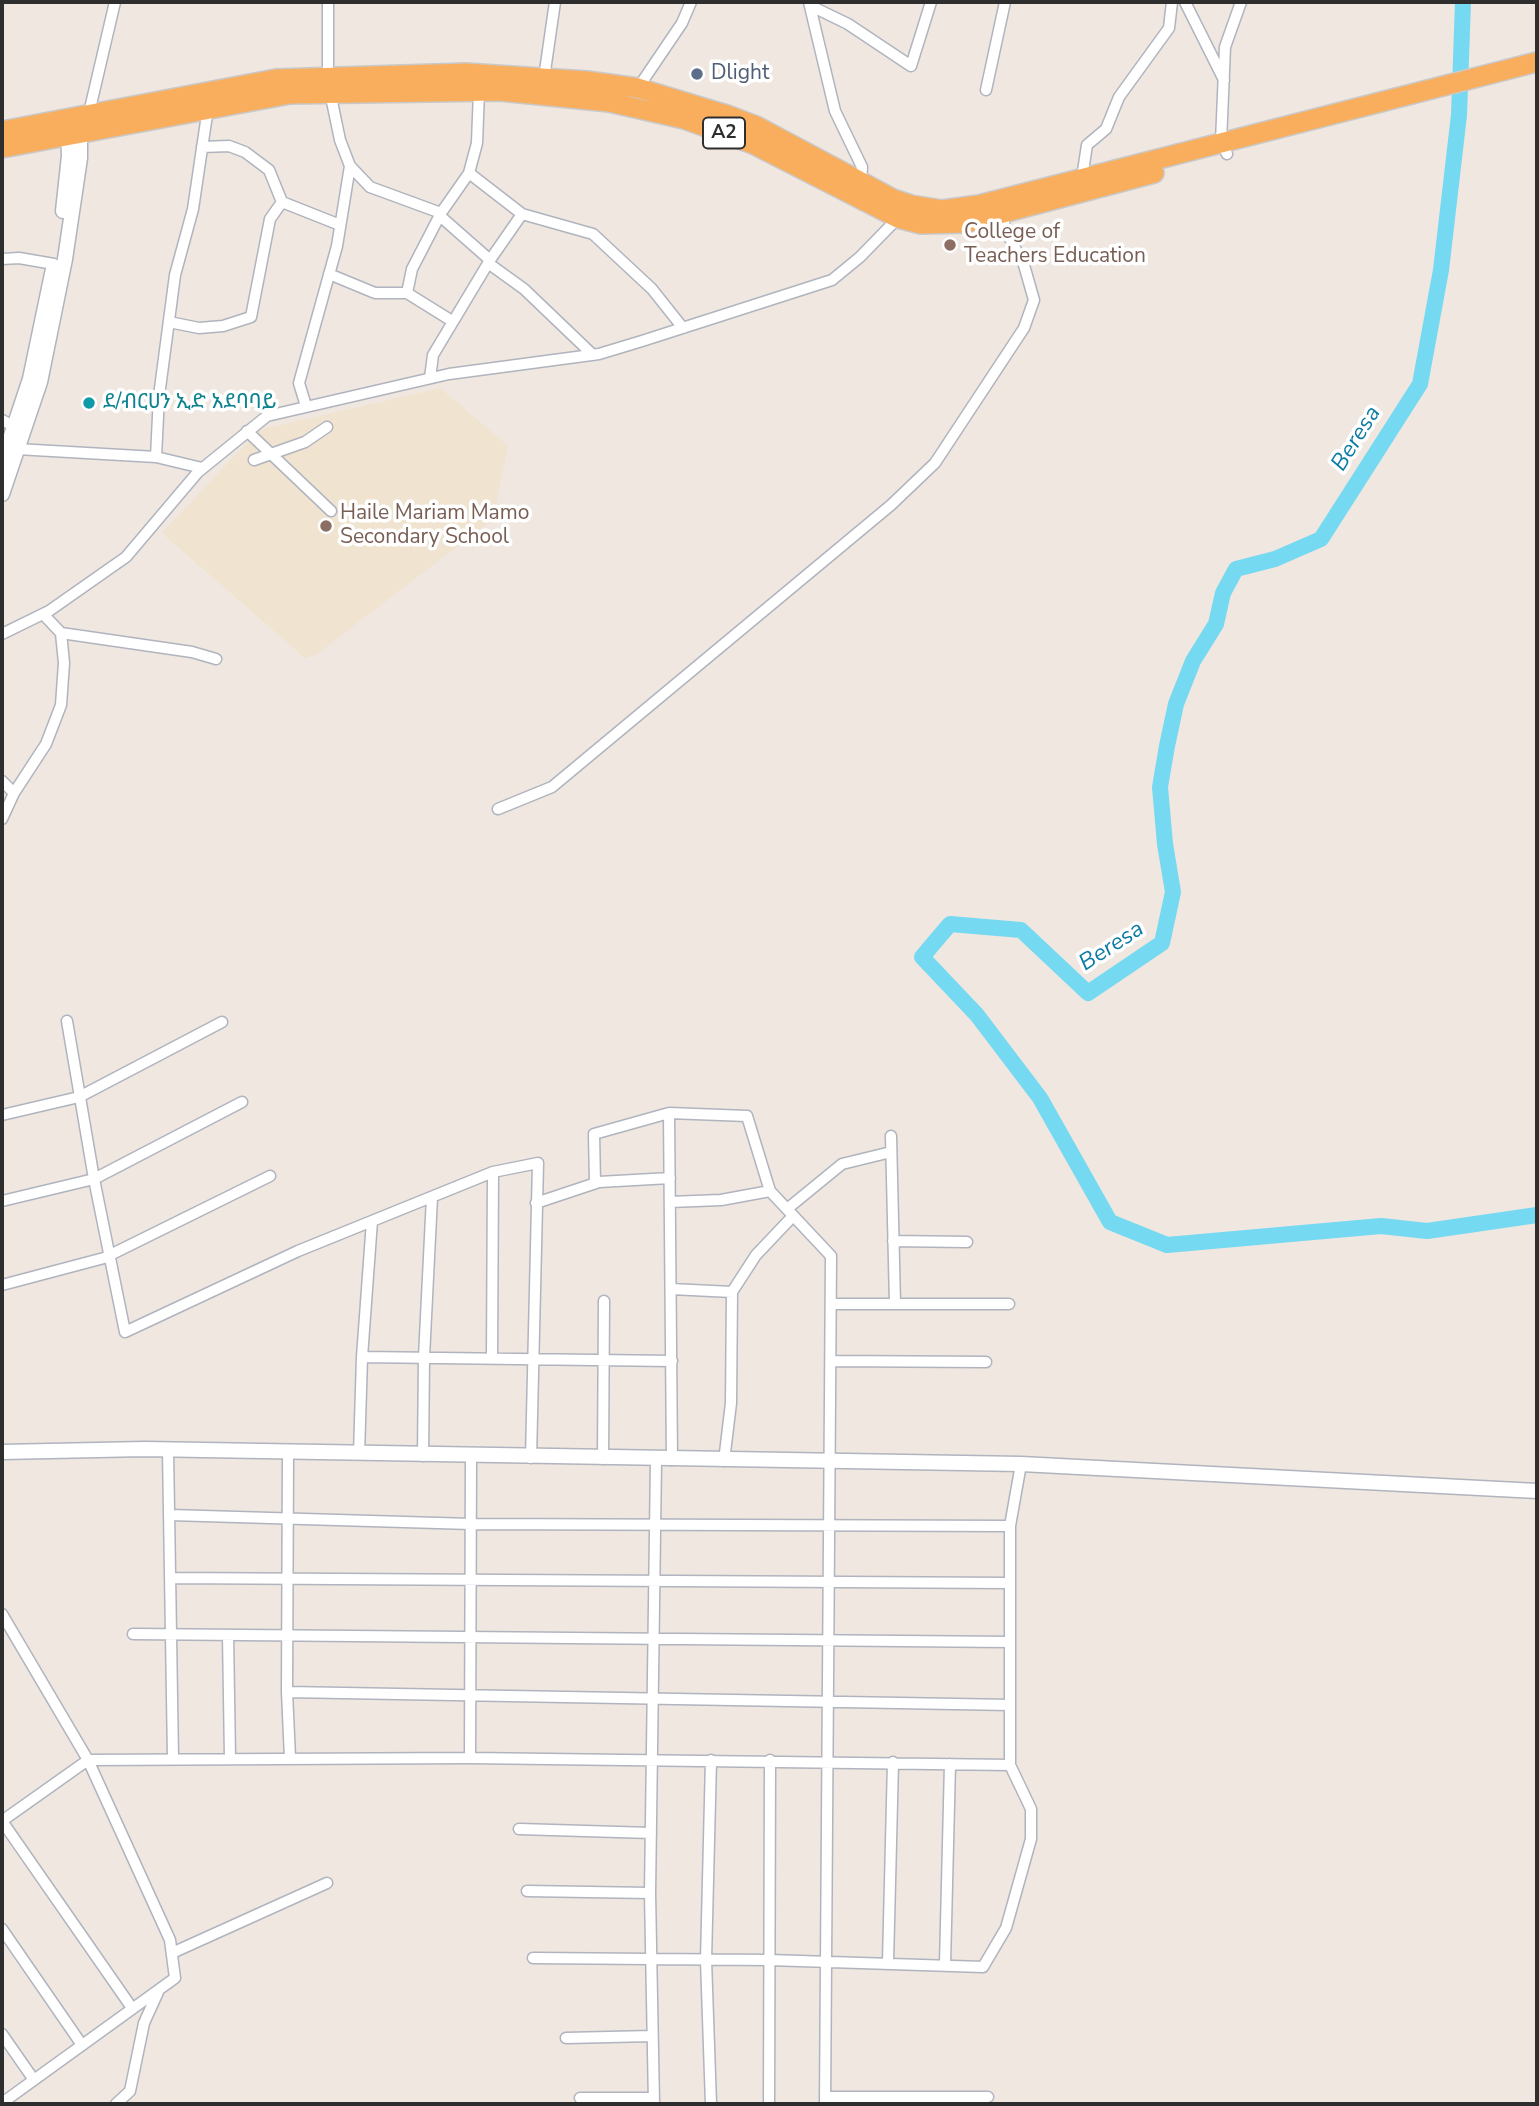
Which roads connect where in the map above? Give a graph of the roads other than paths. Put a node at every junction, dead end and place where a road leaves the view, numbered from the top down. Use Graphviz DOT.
graph roads {
  1 [pos="115,2"];
  2 [pos="328,2"];
  3 [pos="555,2"];
  4 [pos="691,2"];
  5 [pos="931,2"];
  6 [pos="1005,2"];
  7 [pos="1171,2"];
  8 [pos="1185,2"];
  9 [pos="1241,2"];
  10 [pos="810,4"];
  11 [pos="1537,62"];
  12 [pos="1537,74"];
  13 [pos="544,78"];
  14 [pos="1494,79"];
  15 [pos="1224,80"];
  16 [pos="329,84"];
  17 [pos="638,88"];
  18 [pos="986,90"];
  19 [pos="478,91"];
  20 [pos="208,108"];
  21 [pos="77,123"];
  22 [pos="2,131"];
  23 [pos="202,147"];
  24 [pos="2,148"];
  25 [pos="1224,148"];
  26 [pos="350,166"];
  27 [pos="469,173"];
  28 [pos="1082,178"];
  29 [pos="859,189"];
  30 [pos="282,202"];
  31 [pos="1002,207"];
  32 [pos="522,214"];
  33 [pos="440,215"];
  34 [pos="898,218"];
  35 [pos="340,225"];
  36 [pos="2,259"];
  37 [pos="489,261"];
  38 [pos="54,264"];
  39 [pos="329,274"];
  40 [pos="407,293"];
  41 [pos="452,321"];
  42 [pos="169,322"];
  43 [pos="683,328"];
  44 [pos="593,355"];
  45 [pos="430,378"];
  46 [pos="306,406"];
  47 [pos="8,424"];
  48 [pos="327,427"];
  49 [pos="247,431"];
  50 [pos="9,448"];
  51 [pos="271,454"];
  52 [pos="156,457"];
  53 [pos="254,460"];
  54 [pos="2,463"];
  55 [pos="202,468"];
  56 [pos="2,494"];
  57 [pos="331,511"];
  58 [pos="43,614"];
  59 [pos="61,633"];
  60 [pos="2,634"];
  61 [pos="216,659"];
  62 [pos="2,781"];
  63 [pos="14,793"];
  64 [pos="498,809"];
  65 [pos="2,819"];
  66 [pos="67,1021"];
  67 [pos="222,1022"];
  68 [pos="79,1097"];
  69 [pos="242,1102"];
  70 [pos="669,1113"];
  71 [pos="2,1115"];
  72 [pos="891,1136"];
  73 [pos="891,1152"];
  74 [pos="493,1172"];
  75 [pos="270,1176"];
  76 [pos="670,1178"];
  77 [pos="94,1179"];
  78 [pos="595,1183"];
  79 [pos="770,1191"];
  80 [pos="432,1197"];
  81 [pos="2,1201"];
  82 [pos="670,1202"];
  83 [pos="536,1203"];
  84 [pos="790,1212"];
  85 [pos="372,1221"];
  86 [pos="893,1241"];
  87 [pos="967,1242"];
  88 [pos="108,1256"];
  89 [pos="2,1285"];
  90 [pos="671,1289"];
  91 [pos="732,1292"];
  92 [pos="604,1301"];
  93 [pos="831,1304"];
  94 [pos="894,1304"];
  95 [pos="1009,1304"];
  96 [pos="362,1357"];
  97 [pos="424,1357"];
  98 [pos="492,1357"];
  99 [pos="532,1357"];
  100 [pos="603,1359"];
  101 [pos="671,1361"];
  102 [pos="831,1361"];
  103 [pos="986,1362"];
  104 [pos="168,1450"];
  105 [pos="2,1452"];
  106 [pos="288,1452"];
  107 [pos="359,1454"];
  108 [pos="423,1456"];
  109 [pos="471,1457"];
  110 [pos="531,1458"];
  111 [pos="603,1459"];
  112 [pos="656,1460"];
  113 [pos="672,1460"];
  114 [pos="724,1461"];
  115 [pos="830,1462"];
  116 [pos="1021,1464"];
  117 [pos="1537,1491"];
  118 [pos="170,1515"];
  119 [pos="287,1517"];
  120 [pos="656,1523"];
  121 [pos="471,1524"];
  122 [pos="830,1526"];
  123 [pos="1010,1526"];
  124 [pos="170,1578"];
  125 [pos="287,1578"];
  126 [pos="471,1580"];
  127 [pos="655,1580"];
  128 [pos="830,1580"];
  129 [pos="1009,1583"];
  130 [pos="2,1615"];
  131 [pos="133,1634"];
  132 [pos="171,1634"];
  133 [pos="228,1635"];
  134 [pos="287,1636"];
  135 [pos="471,1638"];
  136 [pos="654,1639"];
  137 [pos="829,1641"];
  138 [pos="1010,1642"];
  139 [pos="287,1692"];
  140 [pos="471,1695"];
  141 [pos="654,1699"];
  142 [pos="829,1703"];
  143 [pos="1010,1705"];
  144 [pos="173,1758"];
  145 [pos="230,1758"];
  146 [pos="290,1758"];
  147 [pos="470,1758"];
  148 [pos="653,1759"];
  149 [pos="88,1760"];
  150 [pos="711,1760"];
  151 [pos="770,1760"];
  152 [pos="829,1760"];
  153 [pos="893,1762"];
  154 [pos="950,1764"];
  155 [pos="1010,1765"];
  156 [pos="2,1821"];
  157 [pos="519,1829"];
  158 [pos="651,1833"];
  159 [pos="327,1883"];
  160 [pos="527,1891"];
  161 [pos="650,1893"];
  162 [pos="2,1928"];
  163 [pos="172,1953"];
  164 [pos="533,1958"];
  165 [pos="651,1959"];
  166 [pos="706,1960"];
  167 [pos="769,1960"];
  168 [pos="826,1961"];
  169 [pos="888,1962"];
  170 [pos="945,1964"];
  171 [pos="160,1988"];
  172 [pos="132,2008"];
  173 [pos="2,2034"];
  174 [pos="652,2036"];
  175 [pos="566,2038"];
  176 [pos="82,2045"];
  177 [pos="34,2080"];
  178 [pos="988,2097"];
  179 [pos="580,2098"];
  180 [pos="654,2101"];
  181 [pos="825,2101"];
  182 [pos="2,2103"];
  183 [pos="116,2104"];
  184 [pos="711,2104"];
  185 [pos="769,2104"];
  1 -- 21 [label="street"];
  2 -- 16 [label="street"];
  3 -- 13 [label="street"];
  4 -- 17 [label="street"];
  5 -- 10 [label="street"];
  6 -- 18 [label="street"];
  7 -- 28 [label="street"];
  8 -- 15 [label="street"];
  9 -- 15 [label="street"];
  10 -- 29 [label="street"];
  11 -- 14 [label="highway, A2"];
  12 -- 14 [label="highway, A2"];
  13 -- 16 [label="highway, A2"];
  13 -- 17 [label="highway, A2"];
  14 -- 25 [label="highway, A2"];
  15 -- 25 [label="street"];
  16 -- 19 [label="highway, A2"];
  16 -- 20 [label="highway, A2"];
  16 -- 21 [label="highway, A2"];
  16 -- 26 [label="street"];
  17 -- 29 [label="highway, A2"];
  19 -- 27 [label="street"];
  19 -- 29 [label="highway, A2"];
  20 -- 21 [label="highway, A2"];
  20 -- 23 [label="street"];
  21 -- 22 [label="highway, A2"];
  21 -- 24 [label="highway, A2"];
  21 -- 38 [label="street"];
  21 -- 50 [label="street"];
  23 -- 30 [label="street"];
  23 -- 42 [label="street"];
  25 -- 28 [label="highway, A2"];
  25 -- 31 [label="highway, A2"];
  26 -- 33 [label="street"];
  26 -- 35 [label="street"];
  27 -- 32 [label="street"];
  27 -- 33 [label="street"];
  28 -- 31 [label="highway, A2"];
  29 -- 31 [label="highway, A2"];
  29 -- 34 [label="highway, A2"];
  30 -- 35 [label="street"];
  30 -- 42 [label="street"];
  31 -- 34 [label="highway, A2"];
  31 -- 64 [label="street"];
  32 -- 37 [label="street"];
  32 -- 43 [label="street"];
  33 -- 37 [label="street"];
  33 -- 40 [label="street"];
  34 -- 43 [label="street"];
  35 -- 39 [label="street"];
  36 -- 38 [label="street"];
  37 -- 41 [label="street"];
  37 -- 44 [label="street"];
  38 -- 47 [label="street"];
  39 -- 40 [label="street"];
  39 -- 46 [label="street"];
  40 -- 41 [label="street"];
  41 -- 45 [label="street"];
  42 -- 52 [label="street"];
  43 -- 44 [label="street"];
  44 -- 45 [label="street"];
  45 -- 46 [label="street"];
  46 -- 49 [label="street"];
  47 -- 50 [label="street"];
  48 -- 51 [label="street"];
  49 -- 51 [label="street"];
  49 -- 55 [label="street"];
  50 -- 52 [label="street"];
  50 -- 54 [label="street"];
  50 -- 56 [label="street"];
  51 -- 53 [label="street"];
  51 -- 57 [label="street"];
  52 -- 55 [label="street"];
  55 -- 58 [label="street"];
  58 -- 59 [label="street"];
  58 -- 60 [label="street"];
  59 -- 61 [label="street"];
  59 -- 63 [label="street"];
  62 -- 63 [label="street"];
  63 -- 65 [label="street"];
  66 -- 68 [label="street"];
  67 -- 68 [label="street"];
  68 -- 71 [label="street"];
  68 -- 77 [label="street"];
  69 -- 77 [label="street"];
  70 -- 76 [label="street"];
  70 -- 78 [label="street"];
  70 -- 79 [label="street"];
  72 -- 73 [label="street"];
  73 -- 84 [label="street"];
  73 -- 86 [label="street"];
  74 -- 80 [label="street"];
  74 -- 83 [label="street"];
  74 -- 98 [label="street"];
  75 -- 88 [label="street"];
  76 -- 78 [label="street"];
  76 -- 82 [label="street"];
  77 -- 81 [label="street"];
  77 -- 88 [label="street"];
  78 -- 83 [label="street"];
  79 -- 82 [label="street"];
  79 -- 84 [label="street"];
  80 -- 85 [label="street"];
  80 -- 97 [label="street"];
  82 -- 90 [label="street"];
  83 -- 99 [label="street"];
  84 -- 91 [label="street"];
  84 -- 93 [label="street"];
  85 -- 88 [label="street"];
  85 -- 96 [label="street"];
  86 -- 87 [label="street"];
  86 -- 94 [label="street"];
  88 -- 89 [label="street"];
  90 -- 91 [label="street"];
  90 -- 101 [label="street"];
  91 -- 114 [label="street"];
  92 -- 100 [label="street"];
  93 -- 94 [label="street"];
  93 -- 102 [label="street"];
  94 -- 95 [label="street"];
  96 -- 97 [label="street"];
  96 -- 107 [label="street"];
  97 -- 98 [label="street"];
  97 -- 108 [label="street"];
  98 -- 99 [label="street"];
  99 -- 100 [label="street"];
  99 -- 110 [label="street"];
  100 -- 101 [label="street"];
  100 -- 111 [label="street"];
  101 -- 113 [label="street"];
  102 -- 103 [label="street"];
  102 -- 115 [label="street"];
  104 -- 105 [label="street"];
  104 -- 106 [label="street"];
  104 -- 118 [label="street"];
  106 -- 107 [label="street"];
  106 -- 119 [label="street"];
  107 -- 108 [label="street"];
  108 -- 109 [label="street"];
  109 -- 110 [label="street"];
  109 -- 121 [label="street"];
  110 -- 111 [label="street"];
  111 -- 112 [label="street"];
  112 -- 113 [label="street"];
  112 -- 120 [label="street"];
  113 -- 114 [label="street"];
  114 -- 115 [label="street"];
  115 -- 116 [label="street"];
  115 -- 122 [label="street"];
  116 -- 117 [label="street"];
  116 -- 123 [label="street"];
  118 -- 119 [label="street"];
  118 -- 124 [label="street"];
  119 -- 121 [label="street"];
  119 -- 125 [label="street"];
  120 -- 121 [label="street"];
  120 -- 122 [label="street"];
  120 -- 127 [label="street"];
  121 -- 126 [label="street"];
  122 -- 123 [label="street"];
  122 -- 128 [label="street"];
  123 -- 129 [label="street"];
  124 -- 125 [label="street"];
  124 -- 132 [label="street"];
  125 -- 126 [label="street"];
  125 -- 134 [label="street"];
  126 -- 127 [label="street"];
  126 -- 135 [label="street"];
  127 -- 128 [label="street"];
  127 -- 136 [label="street"];
  128 -- 129 [label="street"];
  128 -- 137 [label="street"];
  129 -- 138 [label="street"];
  130 -- 149 [label="street"];
  131 -- 132 [label="street"];
  132 -- 133 [label="street"];
  132 -- 144 [label="street"];
  133 -- 134 [label="street"];
  133 -- 145 [label="street"];
  134 -- 135 [label="street"];
  134 -- 139 [label="street"];
  135 -- 136 [label="street"];
  135 -- 140 [label="street"];
  136 -- 137 [label="street"];
  136 -- 141 [label="street"];
  137 -- 138 [label="street"];
  137 -- 142 [label="street"];
  138 -- 143 [label="street"];
  139 -- 140 [label="street"];
  139 -- 146 [label="street"];
  140 -- 141 [label="street"];
  140 -- 147 [label="street"];
  141 -- 142 [label="street"];
  141 -- 148 [label="street"];
  142 -- 143 [label="street"];
  142 -- 152 [label="street"];
  143 -- 155 [label="street"];
  144 -- 145 [label="street"];
  144 -- 149 [label="street"];
  145 -- 146 [label="street"];
  146 -- 147 [label="street"];
  147 -- 148 [label="street"];
  148 -- 150 [label="street"];
  148 -- 158 [label="street"];
  149 -- 156 [label="street"];
  149 -- 163 [label="street"];
  150 -- 151 [label="street"];
  150 -- 166 [label="street"];
  151 -- 152 [label="street"];
  151 -- 167 [label="street"];
  152 -- 153 [label="street"];
  152 -- 168 [label="street"];
  153 -- 154 [label="street"];
  153 -- 169 [label="street"];
  154 -- 155 [label="street"];
  154 -- 170 [label="street"];
  155 -- 170 [label="street"];
  156 -- 172 [label="street"];
  157 -- 158 [label="street"];
  158 -- 161 [label="street"];
  159 -- 163 [label="street"];
  160 -- 161 [label="street"];
  161 -- 165 [label="street"];
  162 -- 176 [label="street"];
  163 -- 171 [label="street"];
  164 -- 165 [label="street"];
  165 -- 166 [label="street"];
  165 -- 174 [label="street"];
  166 -- 167 [label="street"];
  166 -- 184 [label="street"];
  167 -- 168 [label="street"];
  167 -- 185 [label="street"];
  168 -- 169 [label="street"];
  168 -- 181 [label="street"];
  169 -- 170 [label="street"];
  171 -- 172 [label="street"];
  171 -- 183 [label="street"];
  172 -- 176 [label="street"];
  173 -- 177 [label="street"];
  174 -- 175 [label="street"];
  174 -- 180 [label="street"];
  176 -- 177 [label="street"];
  177 -- 182 [label="street"];
  178 -- 181 [label="street"];
  179 -- 180 [label="street"];
}
